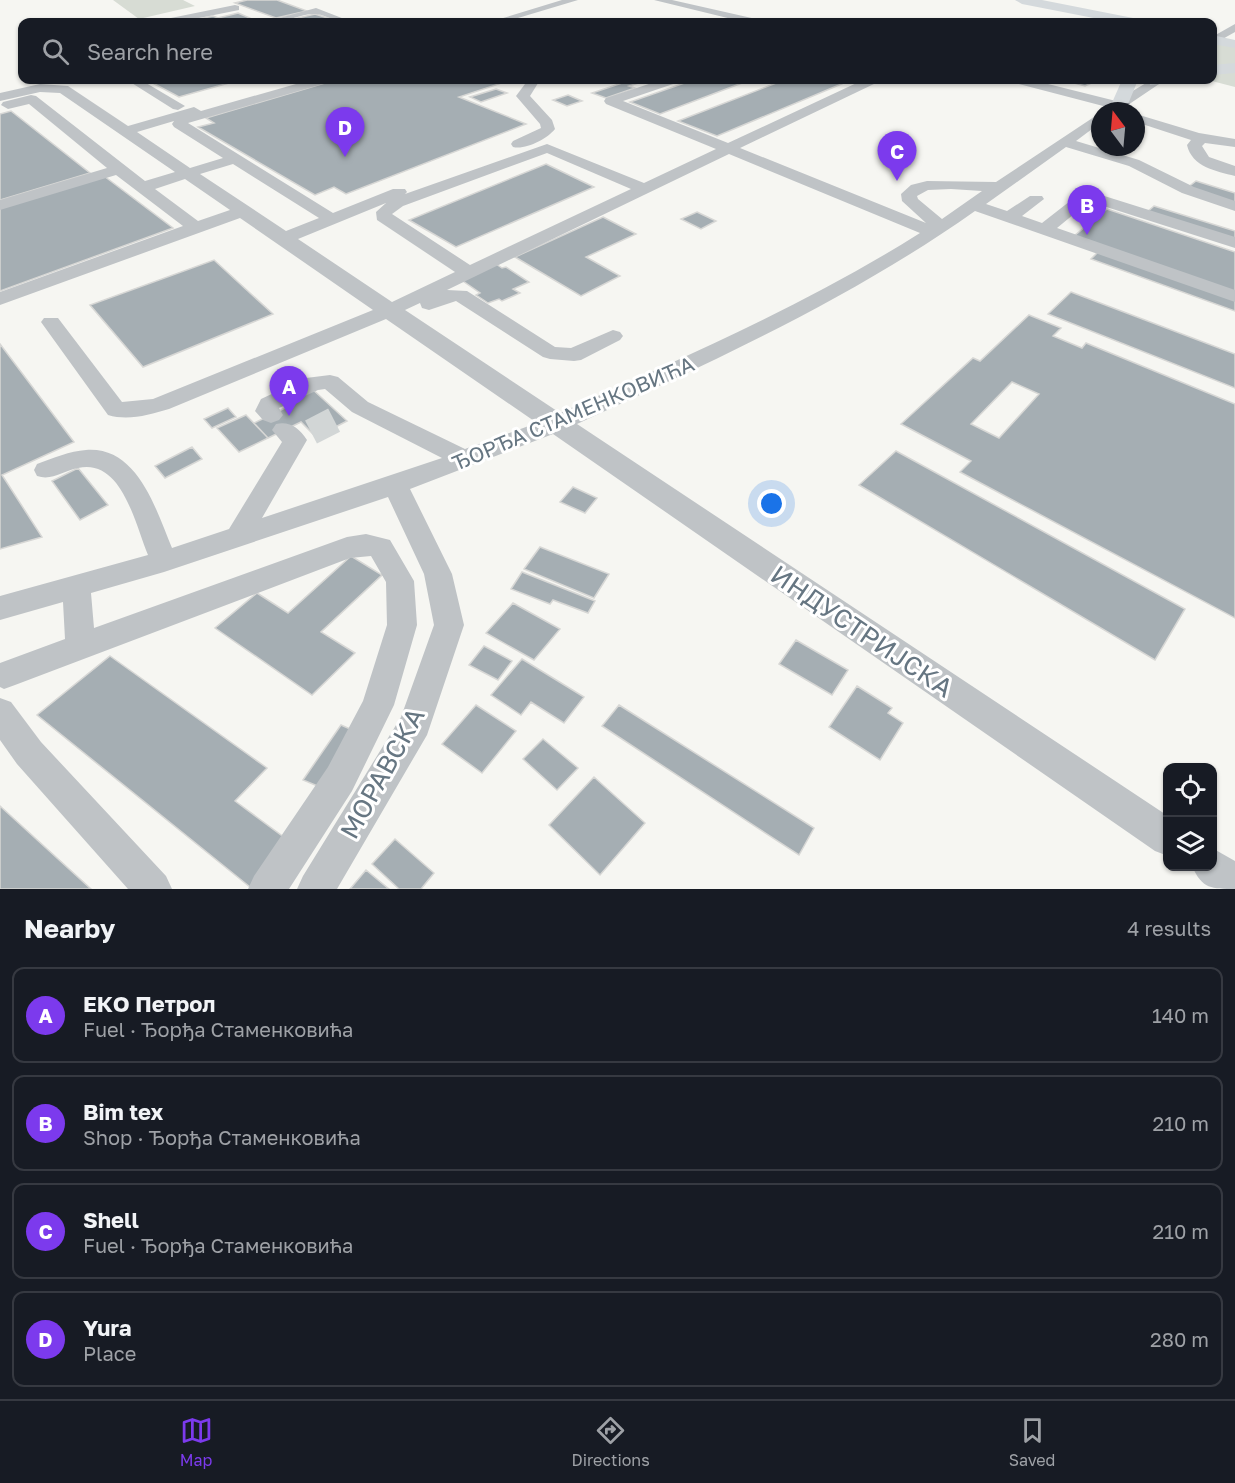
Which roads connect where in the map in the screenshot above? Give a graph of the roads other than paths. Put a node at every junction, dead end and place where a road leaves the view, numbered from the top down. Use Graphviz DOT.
graph roads {
  1 [pos="532,0"];
  2 [pos="558,0"];
  3 [pos="573,0"];
  4 [pos="659,0"];
  5 [pos="1009,0"];
  6 [pos="1022,0"];
  7 [pos="297,4"];
  8 [pos="545,4"];
  9 [pos="239,6"];
  10 [pos="316,11"];
  11 [pos="184,18"];
  12 [pos="281,18"];
  13 [pos="336,18"];
  14 [pos="495,18"];
  15 [pos="509,18"];
  16 [pos="738,18"];
  17 [pos="1064,18"];
  18 [pos="1113,18"];
  19 [pos="1235,27"];
  20 [pos="1217,37"];
  21 [pos="1217,38"];
  22 [pos="1235,44"];
  23 [pos="1235,68"];
  24 [pos="1217,70"];
  25 [pos="140,84"];
  26 [pos="284,84"];
  27 [pos="308,84"];
  28 [pos="532,84"];
  29 [pos="660,84"];
  30 [pos="863,84"];
  31 [pos="1034,84"];
  32 [pos="1055,84"];
  33 [pos="1128,84"];
  34 [pos="1154,84"];
  35 [pos="66,91"];
  36 [pos="0,97"];
  37 [pos="31,99"];
  38 [pos="199,100"];
  39 [pos="1099,101"];
  40 [pos="1118,102"];
  41 [pos="1125,102"];
  42 [pos="178,106"];
  43 [pos="0,107"];
  44 [pos="1145,121"];
  45 [pos="1091,123"];
  46 [pos="117,124"];
  47 [pos="66,128"];
  48 [pos="1202,138"];
  49 [pos="1065,142"];
  50 [pos="1235,143"];
  51 [pos="726,148"];
  52 [pos="235,159"];
  53 [pos="118,169"];
  54 [pos="1235,171"];
  55 [pos="189,173"];
  56 [pos="999,187"];
  57 [pos="143,188"];
  58 [pos="642,189"];
  59 [pos="1036,199"];
  60 [pos="0,205"];
  61 [pos="974,205"];
  62 [pos="1235,206"];
  63 [pos="244,211"];
  64 [pos="1009,217"];
  65 [pos="332,219"];
  66 [pos="196,227"];
  67 [pos="937,229"];
  68 [pos="1045,229"];
  69 [pos="285,238"];
  70 [pos="1235,243"];
  71 [pos="468,272"];
  72 [pos="1235,296"];
  73 [pos="0,299"];
  74 [pos="396,314"];
  75 [pos="51,322"];
  76 [pos="613,336"];
  77 [pos="557,424"];
  78 [pos="466,460"];
  79 [pos="46,470"];
  80 [pos="395,485"];
  81 [pos="238,537"];
  82 [pos="164,561"];
  83 [pos="76,586"];
  84 [pos="0,608"];
  85 [pos="81,646"];
  86 [pos="4,675"];
  87 [pos="0,713"];
  88 [pos="1163,835"];
  89 [pos="1215,871"];
  90 [pos="1235,884"];
  91 [pos="153,889"];
  92 [pos="267,889"];
  93 [pos="316,889"];
  1 -- 8 [label="street"];
  2 -- 8 [label="street"];
  3 -- 15 [label="street"];
  4 -- 16 [label="street"];
  5 -- 17 [label="main road"];
  6 -- 18 [label="main road"];
  7 -- 10 [label="street"];
  8 -- 14 [label="street"];
  9 -- 11 [label="street"];
  10 -- 12 [label="street"];
  10 -- 13 [label="street"];
  19 -- 20 [label="street"];
  21 -- 22 [label="main road"];
  23 -- 24 [label="main road"];
  25 -- 42 [label="street"];
  26 -- 46 [label="street"];
  27 -- 52 [label="street"];
  28 -- 65 [label="street"];
  29 -- 51 [label="street"];
  30 -- 51 [label="street"];
  31 -- 39 [label="street"];
  32 -- 39 [label="street"];
  33 -- 40 [label="main road"];
  34 -- 41 [label="street"];
  35 -- 36 [label="street"];
  35 -- 37 [label="street"];
  35 -- 46 [label="street, ИНДУСТРИЈСКА"];
  37 -- 43 [label="street"];
  37 -- 47 [label="street"];
  38 -- 42 [label="street"];
  42 -- 46 [label="street"];
  44 -- 48 [label="street"];
  45 -- 49 [label="street, ЂОРЂА СТАМЕНКОВИЋА"];
  46 -- 47 [label="street"];
  46 -- 55 [label="street, ИНДУСТРИЈСКА"];
  47 -- 53 [label="street"];
  48 -- 50 [label="street"];
  48 -- 54 [label="street"];
  49 -- 56 [label="street, ЂОРЂА СТАМЕНКОВИЋА"];
  49 -- 62 [label="street"];
  51 -- 58 [label="street"];
  51 -- 67 [label="street"];
  52 -- 55 [label="street"];
  52 -- 65 [label="street"];
  53 -- 57 [label="street"];
  53 -- 60 [label="street"];
  55 -- 57 [label="street"];
  55 -- 63 [label="street, ИНДУСТРИЈСКА"];
  56 -- 61 [label="street, ЂОРЂА СТАМЕНКОВИЋА"];
  56 -- 67 [label="street"];
  57 -- 66 [label="street"];
  58 -- 71 [label="street"];
  58 -- 71 [label="street"];
  59 -- 64 [label="street"];
  61 -- 64 [label="street"];
  61 -- 67 [label="street, ЂОРЂА СТАМЕНКОВИЋА"];
  63 -- 66 [label="street"];
  63 -- 69 [label="street, ИНДУСТРИЈСКА"];
  64 -- 68 [label="street"];
  65 -- 69 [label="street"];
  66 -- 73 [label="street"];
  67 -- 77 [label="street, ЂОРЂА СТАМЕНКОВИЋА"];
  68 -- 70 [label="street"];
  68 -- 72 [label="street"];
  69 -- 74 [label="street, ИНДУСТРИЈСКА"];
  71 -- 74 [label="street"];
  74 -- 75 [label="street"];
  74 -- 76 [label="street"];
  74 -- 77 [label="street, ИНДУСТРИЈСКА"];
  77 -- 78 [label="street, ЂОРЂА СТАМЕНКОВИЋА"];
  77 -- 88 [label="street, ИНДУСТРИЈСКА"];
  78 -- 80 [label="street, ЂОРЂА СТАМЕНКОВИЋА"];
  78 -- 81 [label="street"];
  79 -- 82 [label="street"];
  80 -- 81 [label="street, ЂОРЂА СТАМЕНКОВИЋА"];
  80 -- 93 [label="street, МОРАВСКА"];
  81 -- 82 [label="street, ЂОРЂА СТАМЕНКОВИЋА"];
  82 -- 83 [label="street, ЂОРЂА СТАМЕНКОВИЋА"];
  83 -- 84 [label="street, ЂОРЂА СТАМЕНКОВИЋА"];
  83 -- 85 [label="street"];
  85 -- 86 [label="street"];
  85 -- 92 [label="street"];
  87 -- 91 [label="street"];
  89 -- 90 [label="street"];
}
